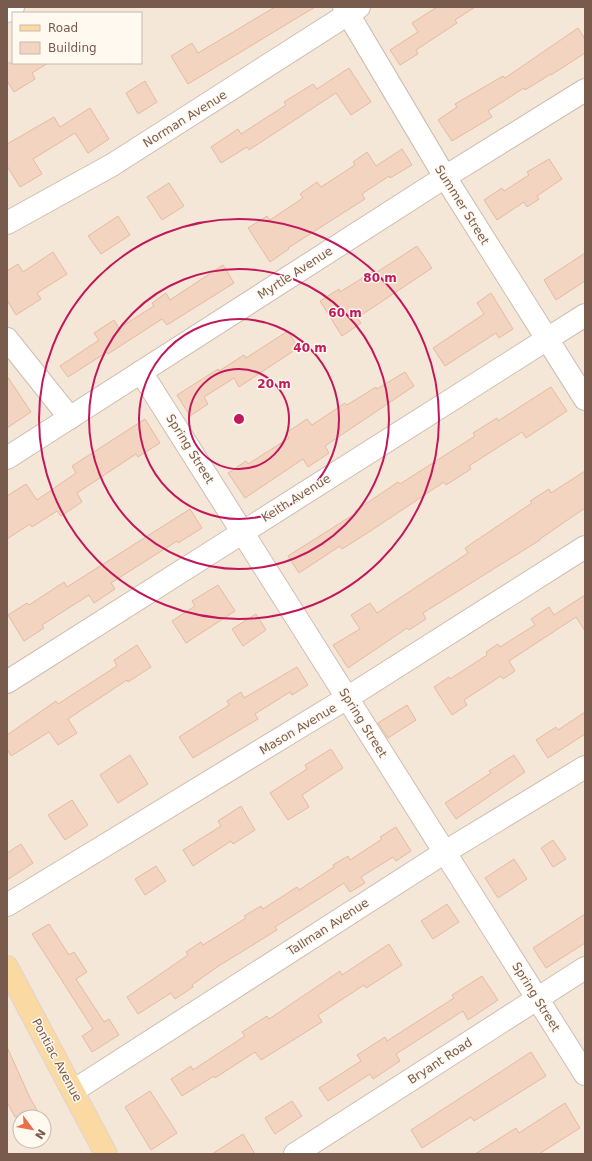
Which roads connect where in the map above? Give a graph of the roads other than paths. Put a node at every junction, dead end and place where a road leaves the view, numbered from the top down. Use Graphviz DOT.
graph roads {
  1 [pos="13,7"];
  2 [pos="351,9"];
  3 [pos="7,11"];
  4 [pos="585,90"];
  5 [pos="445,177"];
  6 [pos="7,223"];
  7 [pos="585,315"];
  8 [pos="7,339"];
  9 [pos="547,339"];
  10 [pos="141,372"];
  11 [pos="585,399"];
  12 [pos="70,418"];
  13 [pos="7,458"];
  14 [pos="242,533"];
  15 [pos="585,547"];
  16 [pos="7,682"];
  17 [pos="347,698"];
  18 [pos="585,767"];
  19 [pos="444,852"];
  20 [pos="7,905"];
  21 [pos="7,967"];
  22 [pos="585,968"];
  23 [pos="537,998"];
  24 [pos="585,1074"];
  25 [pos="73,1091"];
  26 [pos="106,1154"];
  27 [pos="295,1154"];
  1 -- 3 [label="street"];
  2 -- 5 [label="street, Summer Street"];
  2 -- 6 [label="street, Norman Avenue"];
  4 -- 5 [label="street, Myrtle Avenue"];
  5 -- 9 [label="street, Summer Street"];
  5 -- 10 [label="street, Myrtle Avenue"];
  7 -- 9 [label="street, Keith Avenue"];
  8 -- 12 [label="street"];
  9 -- 11 [label="street, Summer Street"];
  9 -- 14 [label="street, Keith Avenue"];
  10 -- 12 [label="street, Myrtle Avenue"];
  10 -- 14 [label="street, Spring Street"];
  12 -- 13 [label="street, Myrtle Avenue"];
  14 -- 16 [label="street, Keith Avenue"];
  14 -- 17 [label="street, Spring Street"];
  15 -- 17 [label="street, Mason Avenue"];
  17 -- 19 [label="street, Spring Street"];
  17 -- 20 [label="street, Mason Avenue"];
  18 -- 19 [label="street, Tallman Avenue"];
  19 -- 23 [label="street, Spring Street"];
  19 -- 25 [label="street, Tallman Avenue"];
  21 -- 25 [label="main road, Pontiac Avenue"];
  22 -- 23 [label="street, Bryant Road"];
  23 -- 24 [label="street, Spring Street"];
  23 -- 27 [label="street, Bryant Road"];
  25 -- 26 [label="main road, Pontiac Avenue"];
}
